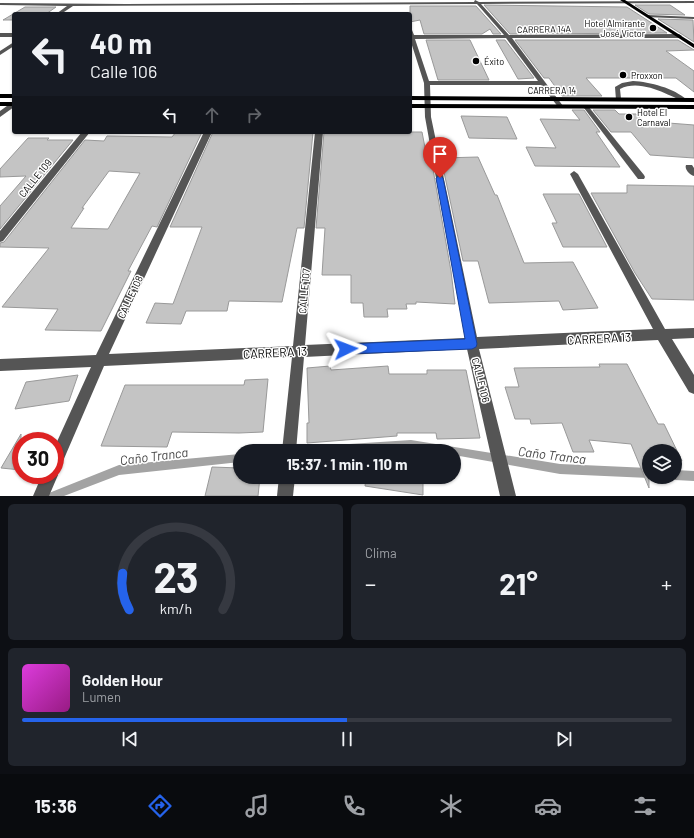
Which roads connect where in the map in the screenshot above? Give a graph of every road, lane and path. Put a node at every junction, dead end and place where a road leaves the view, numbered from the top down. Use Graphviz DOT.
graph roads {
  1 [pos="9,0"];
  2 [pos="79,0"];
  3 [pos="132,0"];
  4 [pos="201,0"];
  5 [pos="545,1"];
  6 [pos="624,1"];
  7 [pos="673,1"];
  8 [pos="270,2"];
  9 [pos="476,2"];
  10 [pos="694,2"];
  11 [pos="1,4"];
  12 [pos="73,4"];
  13 [pos="198,4"];
  14 [pos="336,4"];
  15 [pos="403,4"];
  16 [pos="126,5"];
  17 [pos="193,9"];
  18 [pos="267,9"];
  19 [pos="121,10"];
  20 [pos="61,12"];
  21 [pos="648,16"];
  22 [pos="694,18"];
  23 [pos="0,35"];
  24 [pos="12,35"];
  25 [pos="412,35"];
  26 [pos="679,36"];
  27 [pos="412,38"];
  28 [pos="509,38"];
  29 [pos="12,45"];
  30 [pos="694,46"];
  31 [pos="0,53"];
  32 [pos="427,83"];
  33 [pos="543,83"];
  34 [pos="0,96"];
  35 [pos="412,99"];
  36 [pos="556,99"];
  37 [pos="618,99"];
  38 [pos="12,100"];
  39 [pos="684,100"];
  40 [pos="694,100"];
  41 [pos="12,101"];
  42 [pos="12,103"];
  43 [pos="427,103"];
  44 [pos="0,104"];
  45 [pos="412,106"];
  46 [pos="561,107"];
  47 [pos="586,107"];
  48 [pos="694,107"];
  49 [pos="0,115"];
  50 [pos="84,134"];
  51 [pos="207,134"];
  52 [pos="319,134"];
  53 [pos="574,174"];
  54 [pos="641,177"];
  55 [pos="0,238"];
  56 [pos="694,334"];
  57 [pos="662,335"];
  58 [pos="472,344"];
  59 [pos="298,351"];
  60 [pos="100,360"];
  61 [pos="4,364"];
  62 [pos="694,387"];
  63 [pos="64,442"];
  64 [pos="290,444"];
  65 [pos="46,484"];
  66 [pos="286,484"];
  67 [pos="506,489"];
  68 [pos="41,496"];
  69 [pos="285,496"];
  1 -- 11 [label="street"];
  2 -- 12 [label="street"];
  3 -- 16 [label="street"];
  4 -- 13 [label="street"];
  5 -- 6 [label="street"];
  5 -- 9 [label="street"];
  6 -- 7 [label="street"];
  6 -- 21 [label="main road"];
  7 -- 10 [label="street"];
  8 -- 13 [label="street"];
  8 -- 14 [label="street"];
  8 -- 18 [label="street"];
  9 -- 15 [label="street"];
  9 -- 28 [label="street"];
  11 -- 12 [label="street"];
  12 -- 16 [label="street"];
  12 -- 20 [label="street"];
  13 -- 16 [label="street"];
  13 -- 17 [label="street"];
  14 -- 15 [label="street"];
  16 -- 19 [label="street"];
  21 -- 22 [label="street"];
  21 -- 26 [label="main road"];
  23 -- 24 [label="street"];
  25 -- 28 [label="street, CARRERA 14A"];
  26 -- 28 [label="street, CARRERA 14A"];
  26 -- 30 [label="main road"];
  27 -- 32 [label="street, CALLE 106"];
  28 -- 33 [label="street"];
  29 -- 31 [label="street"];
  32 -- 33 [label="street"];
  32 -- 43 [label="street, CALLE 106"];
  33 -- 36 [label="street"];
  34 -- 38 [label="main road"];
  35 -- 43 [label="main road, CARRERA 14"];
  36 -- 37 [label="main road, CARRERA 14"];
  36 -- 43 [label="main road, CARRERA 14"];
  36 -- 46 [label="street"];
  37 -- 39 [label="main road, CARRERA 14"];
  37 -- 39 [label="street"];
  39 -- 40 [label="main road, CARRERA 14"];
  41 -- 44 [label="main road"];
  42 -- 49 [label="street"];
  43 -- 45 [label="main road, CARRERA 14"];
  43 -- 46 [label="main road, CARRERA 14"];
  43 -- 58 [label="street, CALLE 106"];
  46 -- 47 [label="main road, CARRERA 14"];
  47 -- 48 [label="main road, CARRERA 14"];
  47 -- 54 [label="street"];
  50 -- 55 [label="street, CALLE 109"];
  51 -- 60 [label="street, CALLE 108"];
  52 -- 59 [label="street, CALLE 107"];
  53 -- 57 [label="street"];
  56 -- 57 [label="street, CARRERA 13"];
  57 -- 58 [label="street, CARRERA 13"];
  57 -- 62 [label="street"];
  58 -- 59 [label="street, CARRERA 13"];
  58 -- 67 [label="street, CALLE 106"];
  59 -- 60 [label="street, CARRERA 13"];
  59 -- 64 [label="street, CALLE 107"];
  60 -- 61 [label="street, CARRERA 13"];
  60 -- 63 [label="street, CALLE 108"];
  65 -- 68 [label="street"];
  66 -- 69 [label="street"];
}
